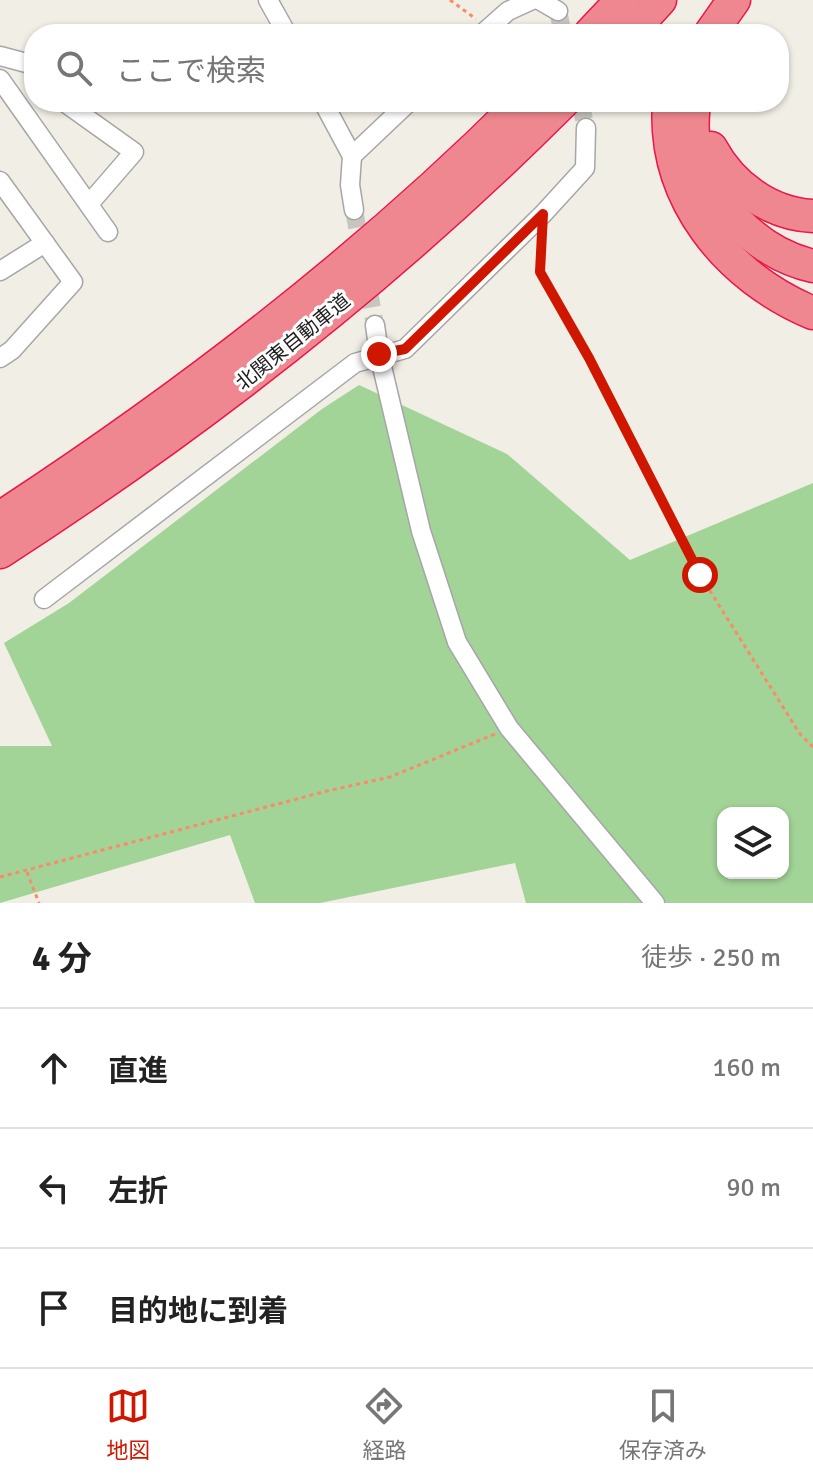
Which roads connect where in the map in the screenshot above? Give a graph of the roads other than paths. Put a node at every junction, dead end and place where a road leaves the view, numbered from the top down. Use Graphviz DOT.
graph roads {
  1 [pos="268,0"];
  2 [pos="532,0"];
  3 [pos="539,0"];
  4 [pos="622,0"];
  5 [pos="660,0"];
  6 [pos="708,0"];
  7 [pos="734,0"];
  8 [pos="558,11"];
  9 [pos="281,24"];
  10 [pos="493,24"];
  11 [pos="599,24"];
  12 [pos="638,24"];
  13 [pos="693,24"];
  14 [pos="717,24"];
  15 [pos="0,56"];
  16 [pos="24,62"];
  17 [pos="0,79"];
  18 [pos="78,112"];
  19 [pos="328,112"];
  20 [pos="398,112"];
  21 [pos="511,112"];
  22 [pos="552,112"];
  23 [pos="676,112"];
  24 [pos="687,112"];
  25 [pos="690,112"];
  26 [pos="586,128"];
  27 [pos="352,156"];
  28 [pos="673,162"];
  29 [pos="0,181"];
  30 [pos="89,204"];
  31 [pos="354,210"];
  32 [pos="813,216"];
  33 [pos="108,232"];
  34 [pos="45,243"];
  35 [pos="813,266"];
  36 [pos="0,271"];
  37 [pos="813,281"];
  38 [pos="813,313"];
  39 [pos="375,325"];
  40 [pos="379,354"];
  41 [pos="0,358"];
  42 [pos="0,518"];
  43 [pos="0,552"];
  44 [pos="44,599"];
  45 [pos="655,903"];
  1 -- 9 [label="street"];
  2 -- 10 [label="street"];
  3 -- 8 [label="street"];
  4 -- 11 [label="highway"];
  5 -- 12 [label="highway"];
  6 -- 13 [label="highway"];
  7 -- 14 [label="highway"];
  15 -- 16 [label="street"];
  17 -- 30 [label="street"];
  18 -- 30 [label="street"];
  19 -- 27 [label="street"];
  20 -- 27 [label="street"];
  21 -- 42 [label="highway, 北関東自動車道"];
  22 -- 43 [label="highway, 北関東自動車道"];
  23 -- 28 [label="highway"];
  24 -- 35 [label="highway"];
  25 -- 32 [label="highway"];
  26 -- 40 [label="street"];
  27 -- 31 [label="street"];
  28 -- 37 [label="highway"];
  28 -- 38 [label="highway"];
  29 -- 34 [label="street"];
  30 -- 33 [label="street"];
  34 -- 36 [label="street"];
  34 -- 41 [label="street"];
  39 -- 40 [label="street"];
  40 -- 44 [label="street"];
  40 -- 45 [label="street"];
}
